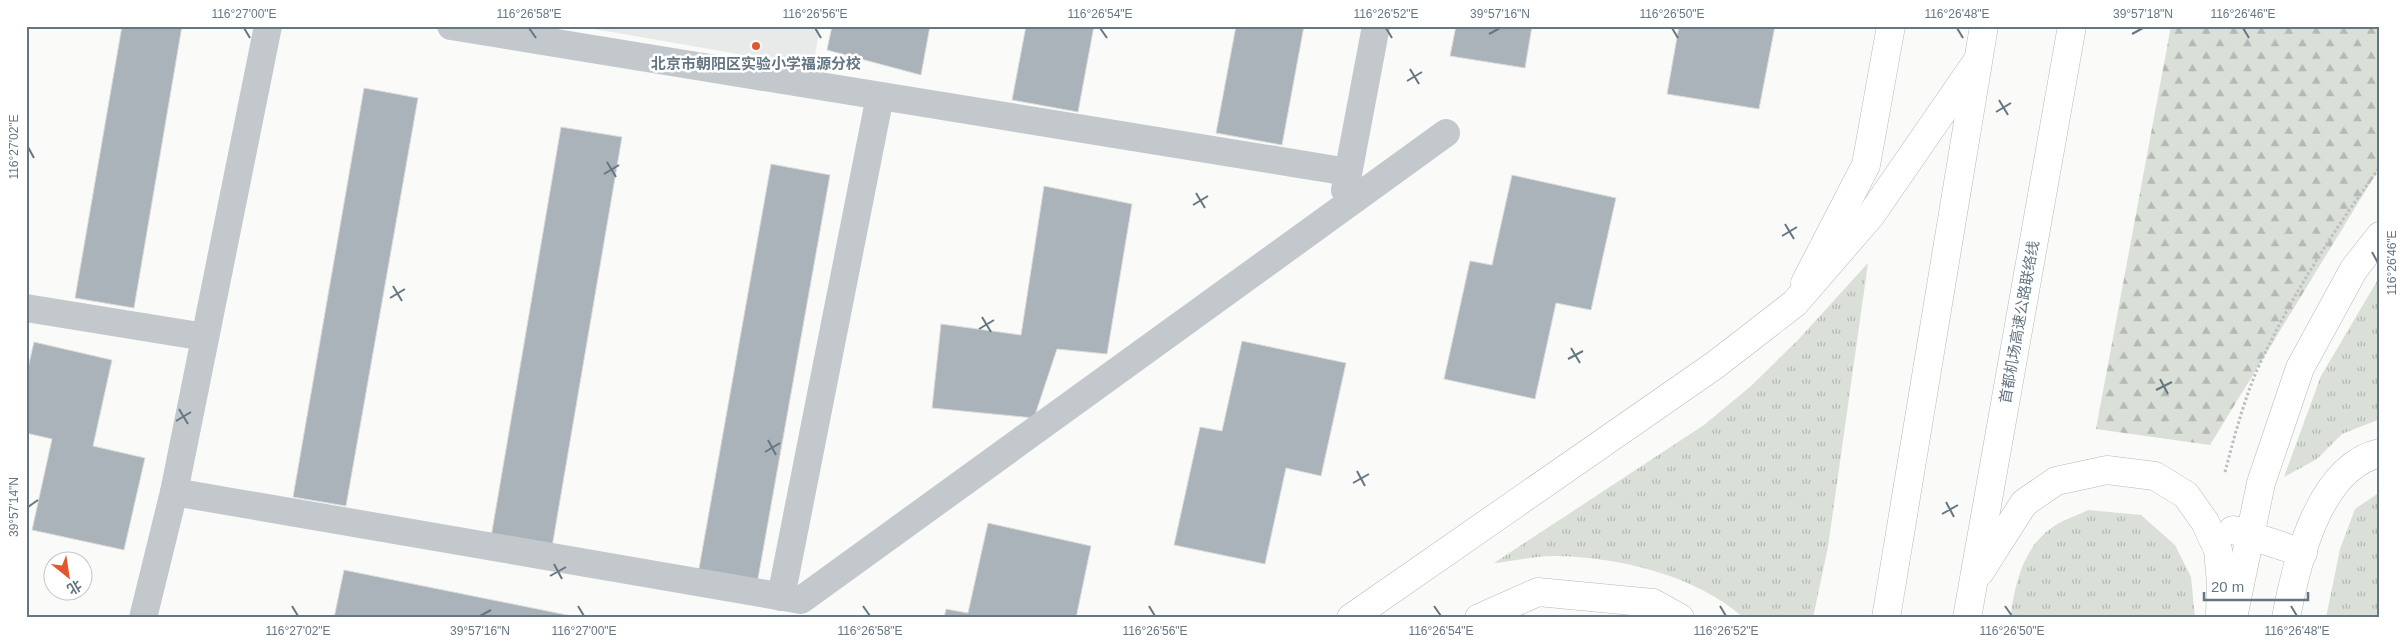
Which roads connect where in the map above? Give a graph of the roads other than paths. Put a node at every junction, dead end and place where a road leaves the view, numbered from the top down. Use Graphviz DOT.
graph roads {
  1 [pos="268,26"];
  2 [pos="451,26"];
  3 [pos="1376,26"];
  4 [pos="1891,26"];
  5 [pos="1984,26"];
  6 [pos="2072,26"];
  7 [pos="1978,60"];
  8 [pos="880,96"];
  9 [pos="1446,133"];
  10 [pos="1348,172"];
  11 [pos="1341,208"];
  12 [pos="2380,236"];
  13 [pos="1795,303"];
  14 [pos="26,308"];
  15 [pos="205,337"];
  16 [pos="2380,453"];
  17 [pos="174,492"];
  18 [pos="2205,522"];
  19 [pos="2249,536"];
  20 [pos="2303,553"];
  21 [pos="1973,582"];
  22 [pos="781,597"];
  23 [pos="143,618"];
  24 [pos="1351,618"];
  25 [pos="1479,618"];
  26 [pos="1680,618"];
  27 [pos="1886,618"];
  28 [pos="1967,618"];
  29 [pos="2220,618"];
  30 [pos="2233,618"];
  31 [pos="2286,618"];
  1 -- 15 [label="street"];
  2 -- 8 [label="street"];
  3 -- 10 [label="street"];
  4 -- 13 [label="main road"];
  5 -- 7 [label="main road"];
  6 -- 21 [label="main road, 首都机场高速公路联络线"];
  7 -- 13 [label="main road"];
  7 -- 27 [label="main road"];
  8 -- 10 [label="street"];
  8 -- 22 [label="street"];
  9 -- 11 [label="street"];
  10 -- 11 [label="street"];
  11 -- 22 [label="street"];
  12 -- 19 [label="main road"];
  13 -- 24 [label="main road"];
  14 -- 15 [label="street"];
  15 -- 17 [label="street"];
  16 -- 20 [label="main road"];
  17 -- 22 [label="street"];
  17 -- 23 [label="street"];
  18 -- 19 [label="main road"];
  18 -- 21 [label="main road"];
  18 -- 29 [label="main road"];
  19 -- 20 [label="main road"];
  19 -- 30 [label="main road"];
  20 -- 31 [label="main road"];
  21 -- 28 [label="main road, 首都机场高速公路联络线"];
  25 -- 26 [label="main road"];
}
